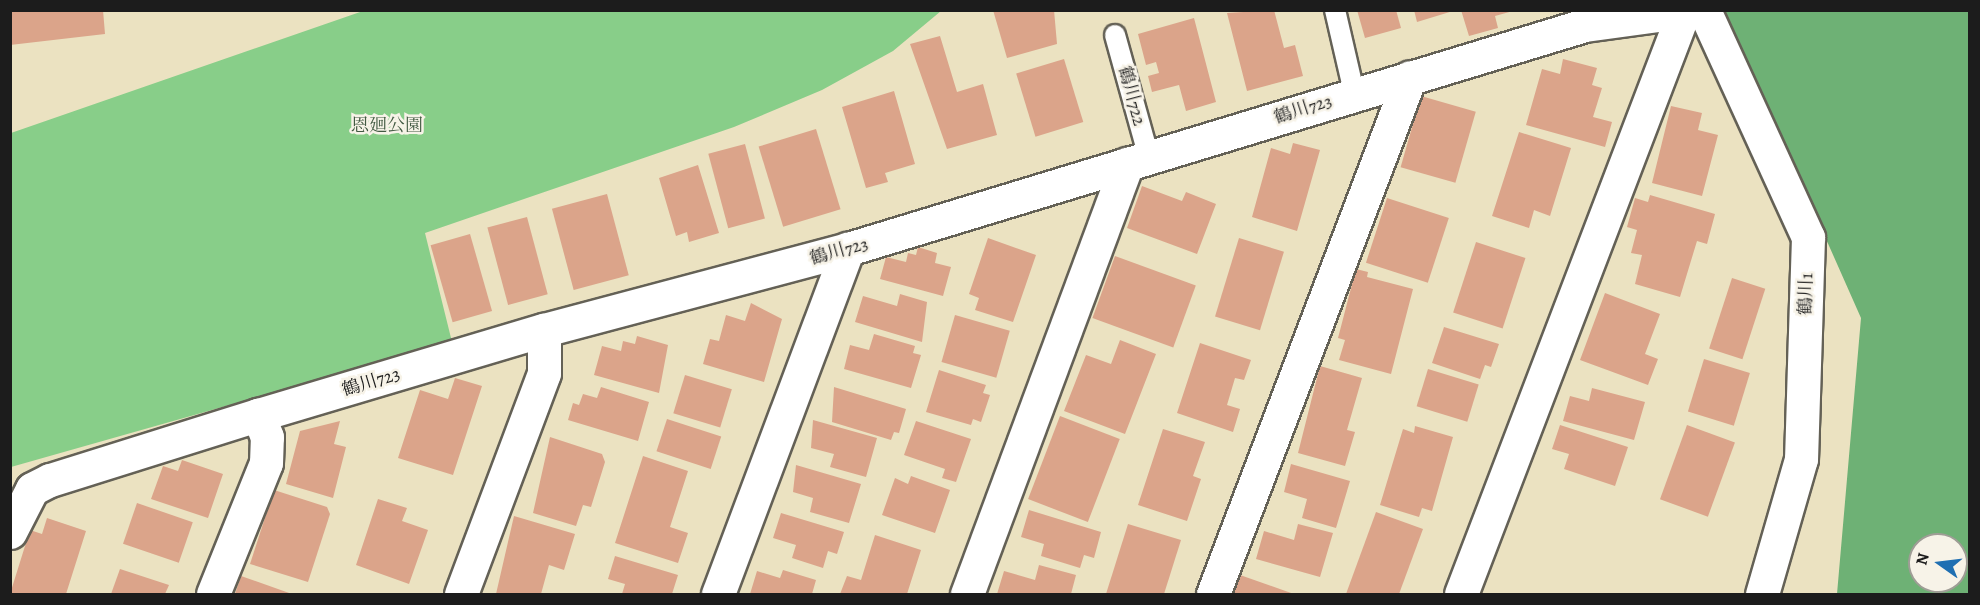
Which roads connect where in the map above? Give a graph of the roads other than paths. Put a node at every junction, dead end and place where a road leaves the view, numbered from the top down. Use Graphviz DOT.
graph roads {
  1 [pos="1335,10"];
  2 [pos="1694,12"];
  3 [pos="1583,18"];
  4 [pos="1115,35"];
  5 [pos="1410,77"];
  6 [pos="1354,92"];
  7 [pos="1138,161"];
  8 [pos="848,249"];
  9 [pos="544,330"];
  10 [pos="258,415"];
  11 [pos="10,532"];
  12 [pos="213,594"];
  13 [pos="461,594"];
  14 [pos="717,594"];
  15 [pos="968,594"];
  16 [pos="1213,594"];
  17 [pos="1461,594"];
  18 [pos="1762,594"];
  1 -- 6 [label="lane"];
  2 -- 3 [label="street, 鶴川723"];
  2 -- 17 [label="street"];
  2 -- 18 [label="street, 鶴川1"];
  3 -- 5 [label="street, 鶴川723"];
  4 -- 7 [label="lane, 鶴川722"];
  5 -- 6 [label="street, 鶴川723"];
  5 -- 16 [label="street"];
  6 -- 7 [label="street, 鶴川723"];
  7 -- 8 [label="street, 鶴川723"];
  7 -- 15 [label="street"];
  8 -- 9 [label="street, 鶴川723"];
  8 -- 14 [label="street"];
  9 -- 10 [label="street, 鶴川723"];
  9 -- 13 [label="street"];
  10 -- 11 [label="street, 鶴川723"];
  10 -- 12 [label="street"];
}
